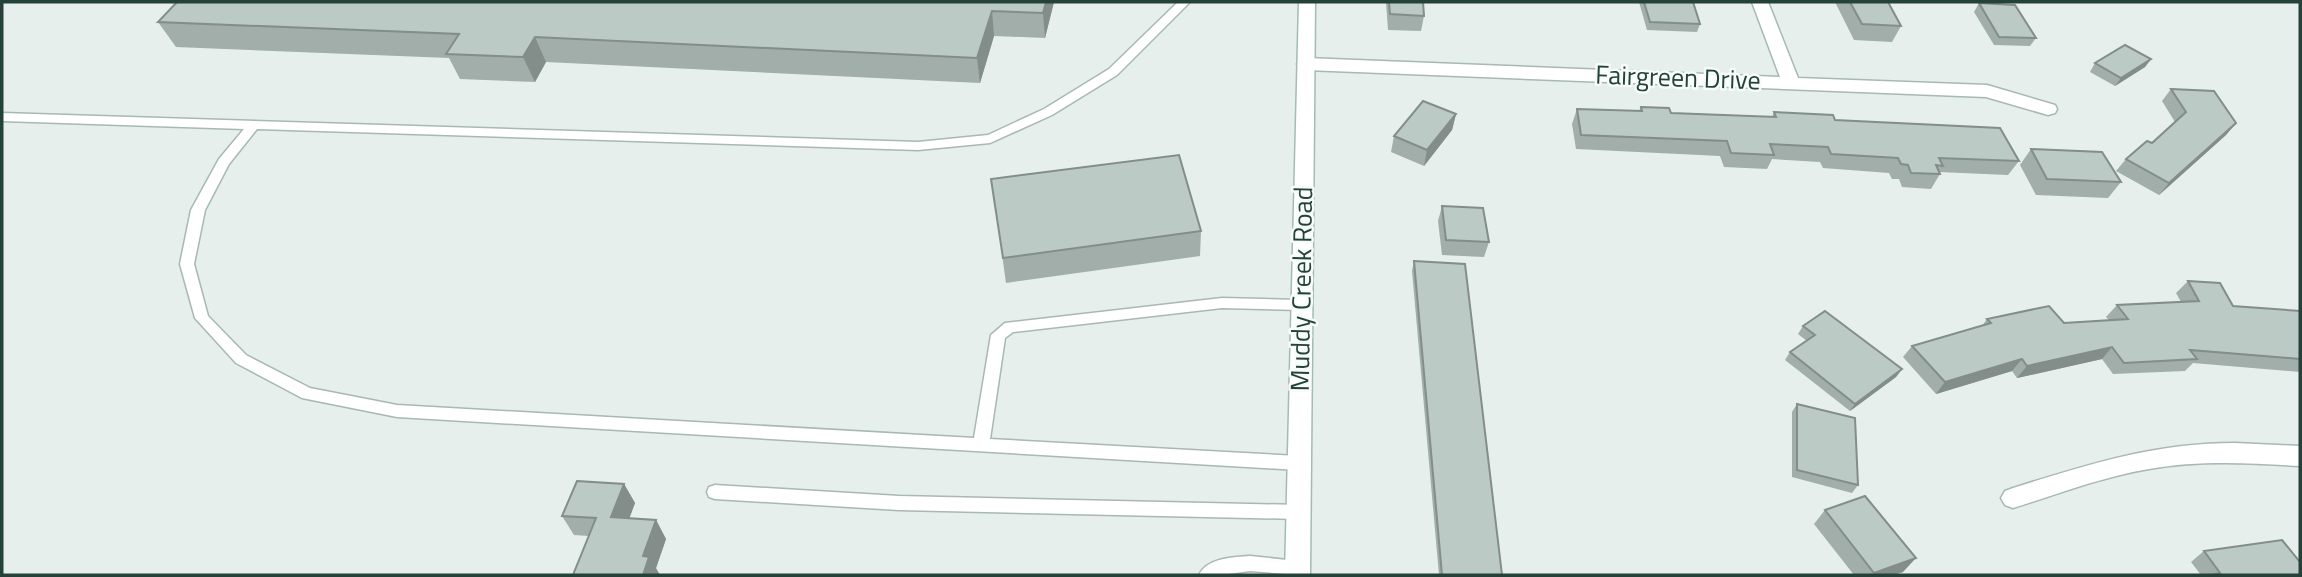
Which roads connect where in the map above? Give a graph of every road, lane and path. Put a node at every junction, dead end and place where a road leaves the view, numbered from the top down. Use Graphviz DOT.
graph roads {
  1 [pos="1184,2"];
  2 [pos="1307,2"];
  3 [pos="1760,2"];
  4 [pos="1306,64"];
  5 [pos="1791,82"];
  6 [pos="2048,109"];
  7 [pos="2,117"];
  8 [pos="254,125"];
  9 [pos="1301,305"];
  10 [pos="981,445"];
  11 [pos="2300,456"];
  12 [pos="1298,463"];
  13 [pos="715,492"];
  14 [pos="2013,498"];
  15 [pos="1299,512"];
  16 [pos="1297,571"];
  17 [pos="1207,575"];
  1 -- 8 [label="lane"];
  2 -- 4 [label="street, Muddy Creek Road"];
  3 -- 5 [label="street"];
  4 -- 5 [label="street, Fairgreen Drive"];
  4 -- 9 [label="street, Muddy Creek Road"];
  5 -- 6 [label="street, Fairgreen Drive"];
  7 -- 8 [label="lane"];
  8 -- 10 [label="lane"];
  9 -- 10 [label="lane"];
  9 -- 12 [label="street, Muddy Creek Road"];
  10 -- 12 [label="lane"];
  11 -- 14 [label="street"];
  12 -- 15 [label="street, Muddy Creek Road"];
  13 -- 15 [label="lane"];
  15 -- 16 [label="street, Muddy Creek Road"];
  16 -- 17 [label="lane"];
}
